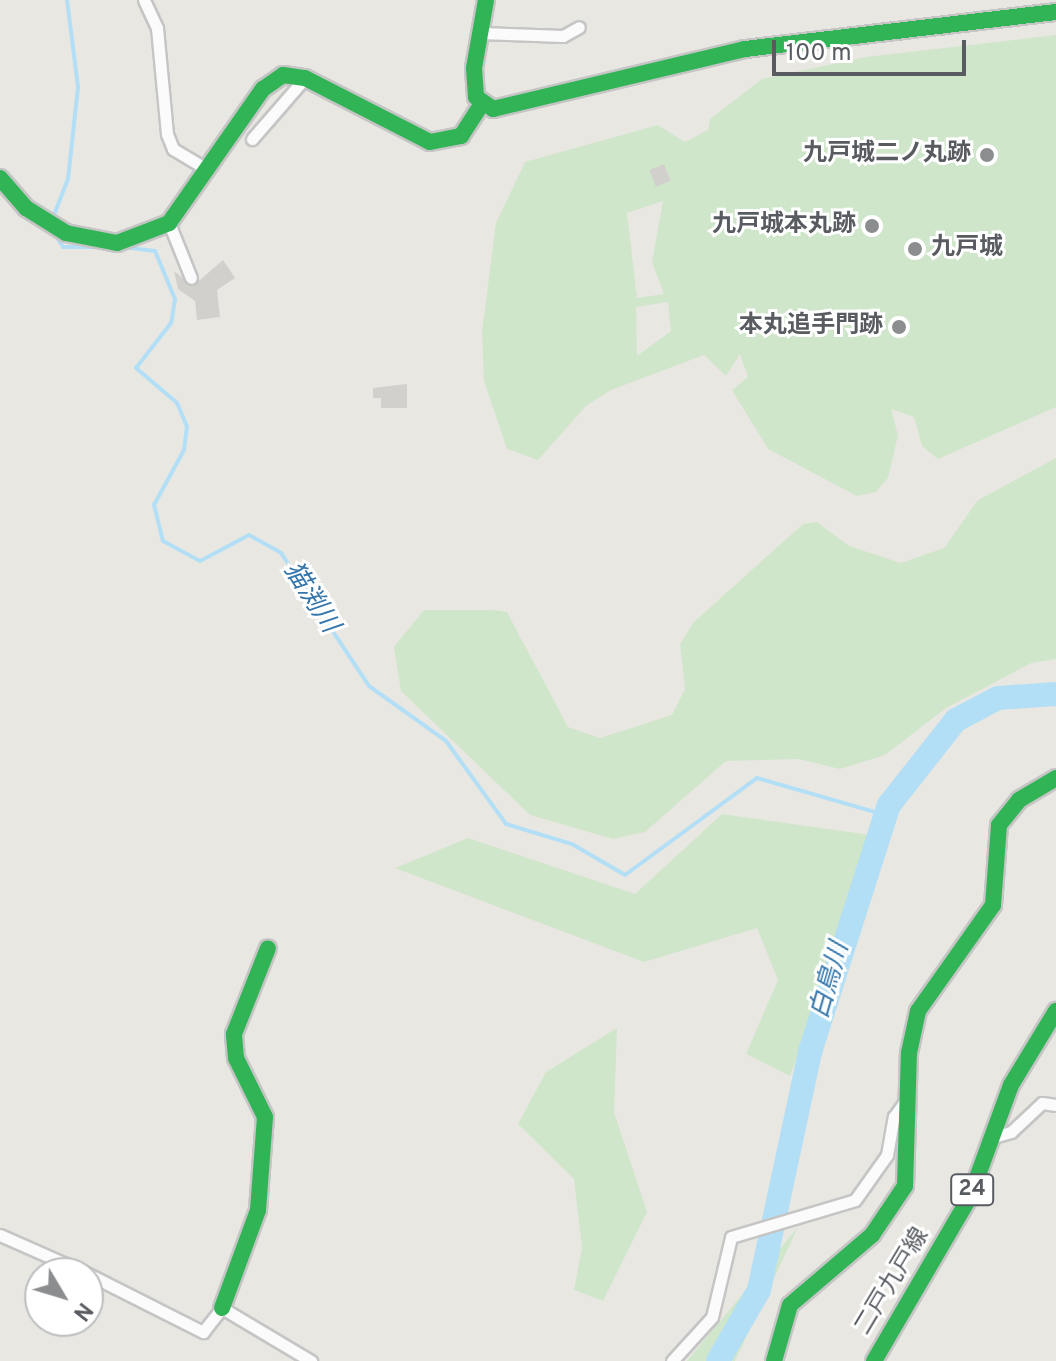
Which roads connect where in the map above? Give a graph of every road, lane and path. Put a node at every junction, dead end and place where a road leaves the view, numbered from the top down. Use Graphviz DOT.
graph roads {
  1 [pos="144,0"];
  2 [pos="486,0"];
  3 [pos="1056,12"];
  4 [pos="579,27"];
  5 [pos="481,33"];
  6 [pos="305,78"];
  7 [pos="482,104"];
  8 [pos="252,139"];
  9 [pos="206,169"];
  10 [pos="0,178"];
  11 [pos="169,223"];
  12 [pos="191,278"];
  13 [pos="1056,778"];
  14 [pos="268,948"];
  15 [pos="1056,1011"];
  16 [pos="910,1095"];
  17 [pos="1056,1105"];
  18 [pos="990,1138"];
  19 [pos="0,1235"];
  20 [pos="49,1257"];
  21 [pos="104,1282"];
  22 [pos="222,1308"];
  23 [pos="880,1360"];
  24 [pos="311,1361"];
  25 [pos="672,1361"];
  26 [pos="774,1361"];
  1 -- 9 [label="street"];
  2 -- 5 [label="street"];
  3 -- 7 [label="street"];
  4 -- 5 [label="street"];
  5 -- 7 [label="street"];
  6 -- 7 [label="street"];
  6 -- 8 [label="street"];
  6 -- 9 [label="street"];
  9 -- 11 [label="street"];
  10 -- 11 [label="street"];
  11 -- 12 [label="street"];
  13 -- 16 [label="street"];
  14 -- 22 [label="street"];
  15 -- 18 [label="street, 二戸九戸線 / 24"];
  16 -- 25 [label="street"];
  16 -- 26 [label="street"];
  17 -- 18 [label="street"];
  18 -- 23 [label="street, 二戸九戸線 / 24"];
  19 -- 20 [label="street"];
  21 -- 22 [label="street"];
  22 -- 24 [label="street"];
}
